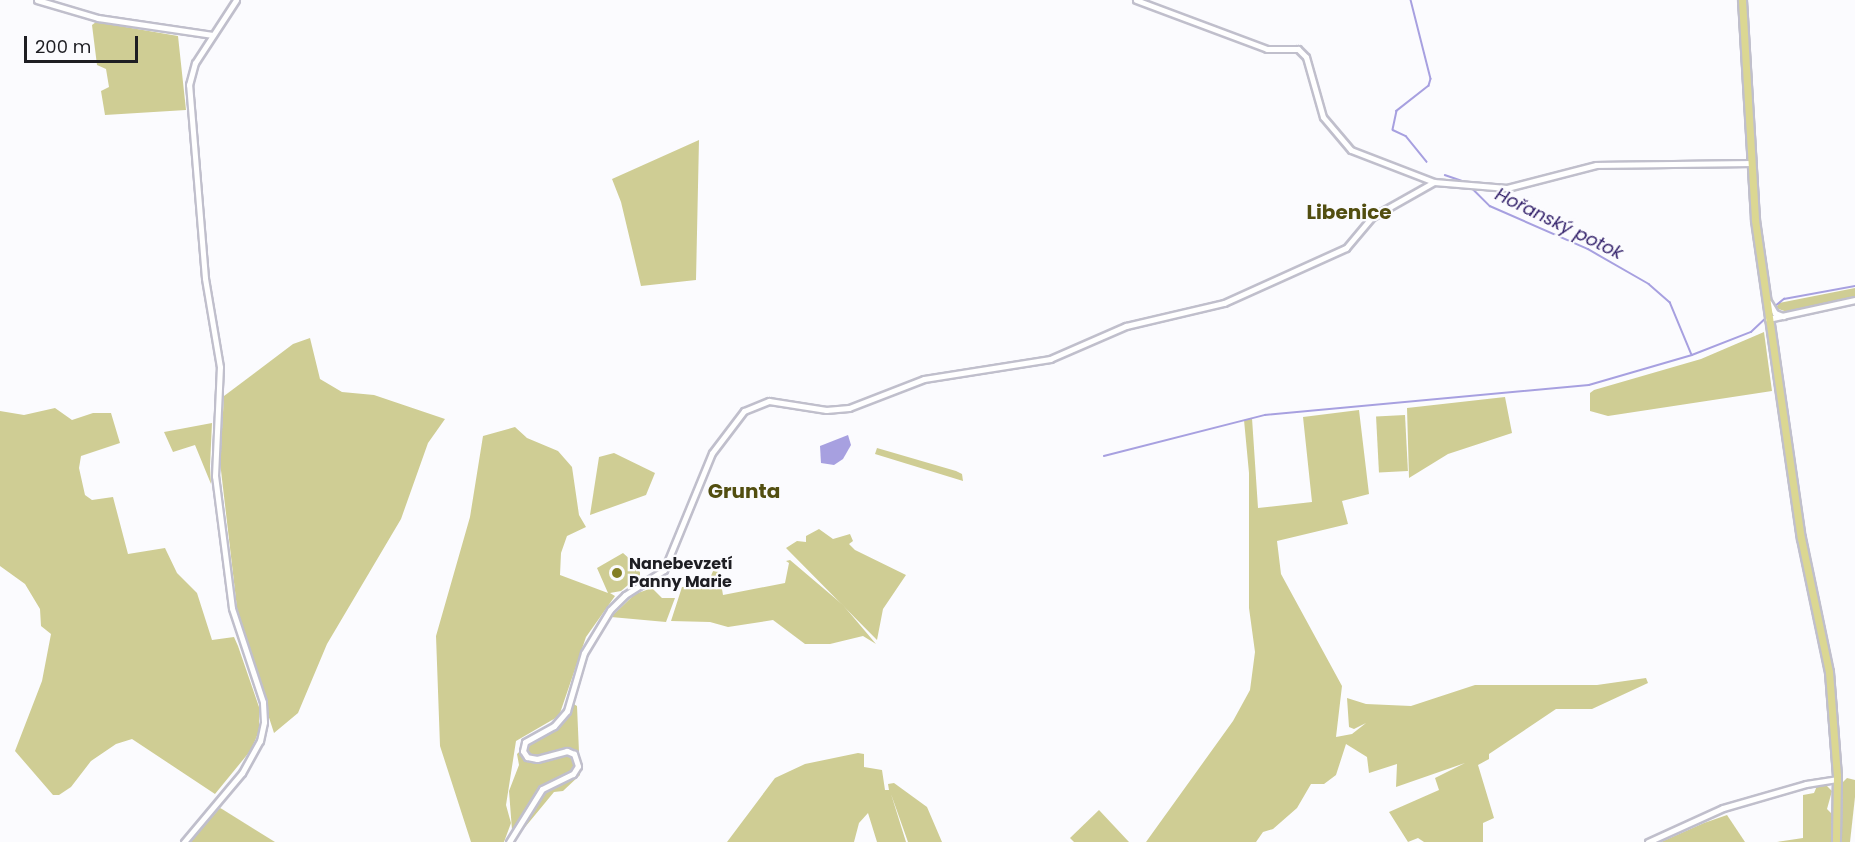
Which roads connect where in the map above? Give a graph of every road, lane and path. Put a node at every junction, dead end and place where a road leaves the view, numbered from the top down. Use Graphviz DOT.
graph roads {
  1 [pos="37,0"];
  2 [pos="236,0"];
  3 [pos="1136,0"];
  4 [pos="1742,0"];
  5 [pos="213,35"];
  6 [pos="1750,163"];
  7 [pos="1434,182"];
  8 [pos="1765,291"];
  9 [pos="1855,300"];
  10 [pos="1785,316"];
  11 [pos="1768,319"];
  12 [pos="1773,350"];
  13 [pos="1837,779"];
  14 [pos="184,842"];
  15 [pos="509,842"];
  16 [pos="1648,842"];
  17 [pos="1836,842"];
  1 -- 5 [label="street"];
  2 -- 5 [label="street"];
  3 -- 7 [label="street"];
  4 -- 6 [label="main road"];
  5 -- 14 [label="street"];
  6 -- 7 [label="street"];
  6 -- 8 [label="main road"];
  7 -- 15 [label="street"];
  8 -- 10 [label="street"];
  8 -- 11 [label="main road"];
  9 -- 10 [label="street"];
  10 -- 11 [label="street"];
  10 -- 12 [label="street"];
  11 -- 12 [label="main road"];
  12 -- 13 [label="main road"];
  13 -- 16 [label="street"];
  13 -- 17 [label="main road"];
}
